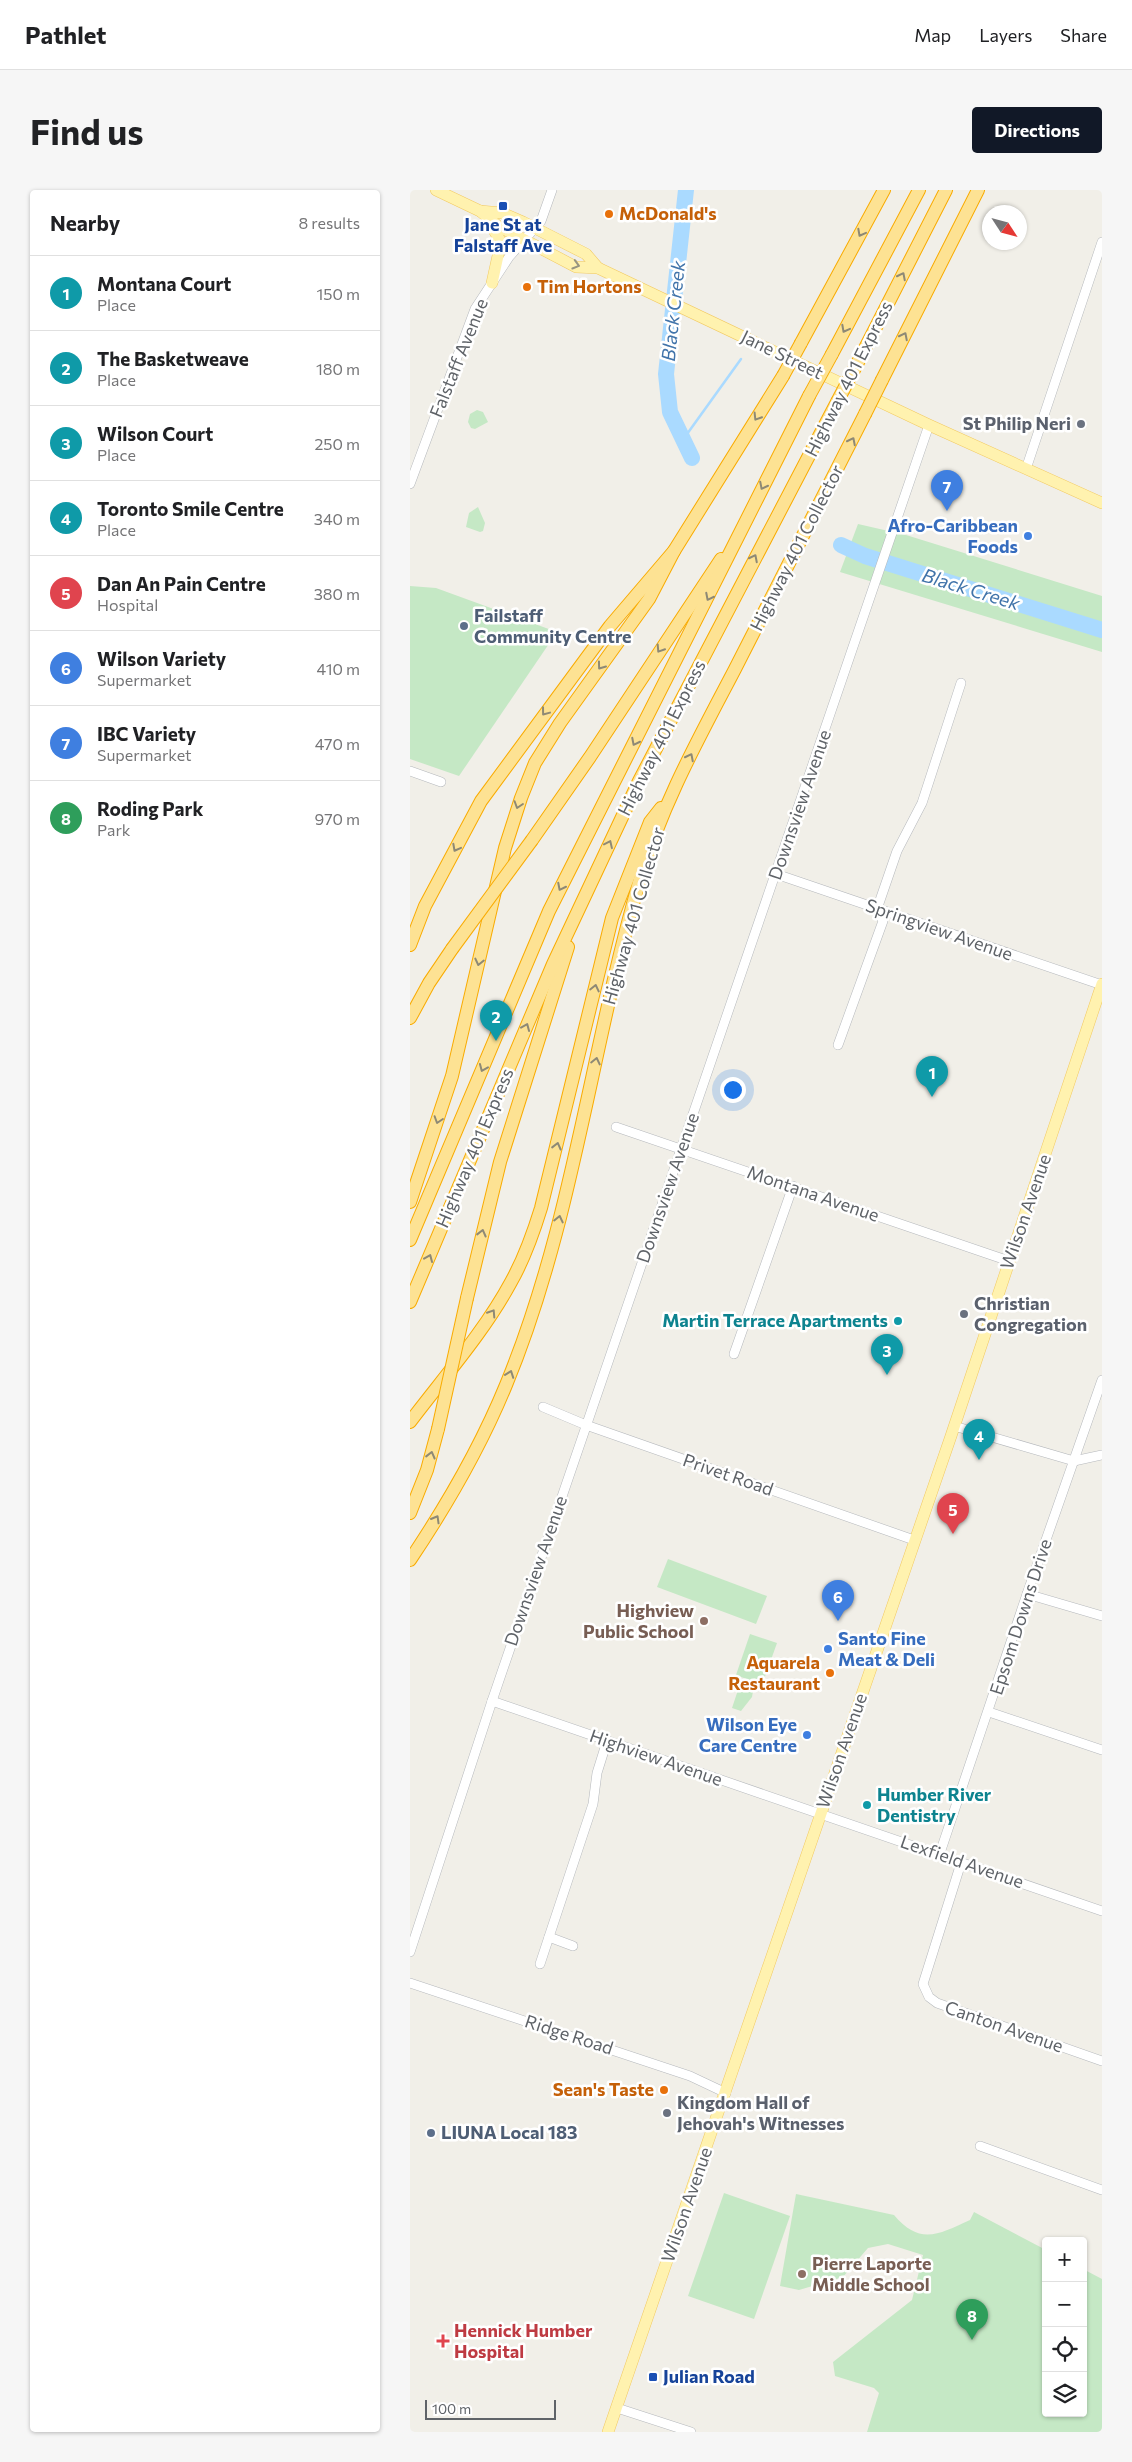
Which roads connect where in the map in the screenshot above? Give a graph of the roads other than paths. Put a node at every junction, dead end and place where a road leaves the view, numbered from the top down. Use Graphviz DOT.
graph roads {
  1 [pos="436,190"];
  2 [pos="552,190"];
  3 [pos="884,190"];
  4 [pos="919,190"];
  5 [pos="946,190"];
  6 [pos="978,190"];
  7 [pos="480,211"];
  8 [pos="535,228"];
  9 [pos="524,241"];
  10 [pos="1102,242"];
  11 [pos="598,268"];
  12 [pos="492,283"];
  13 [pos="929,425"];
  14 [pos="1026,469"];
  15 [pos="412,473"];
  16 [pos="410,484"];
  17 [pos="1102,503"];
  18 [pos="737,537"];
  19 [pos="674,551"];
  20 [pos="961,683"];
  21 [pos="410,771"];
  22 [pos="440,782"];
  23 [pos="667,800"];
  24 [pos="776,874"];
  25 [pos="581,904"];
  26 [pos="876,909"];
  27 [pos="410,945"];
  28 [pos="1102,984"];
  29 [pos="410,1018"];
  30 [pos="838,1045"];
  31 [pos="616,1127"];
  32 [pos="682,1150"];
  33 [pos="793,1186"];
  34 [pos="410,1202"];
  35 [pos="410,1240"];
  36 [pos="1009,1261"];
  37 [pos="410,1302"];
  38 [pos="734,1354"];
  39 [pos="1102,1380"];
  40 [pos="543,1407"];
  41 [pos="410,1422"];
  42 [pos="586,1425"];
  43 [pos="954,1426"];
  44 [pos="1102,1455"];
  45 [pos="1074,1461"];
  46 [pos="410,1513"];
  47 [pos="914,1540"];
  48 [pos="410,1560"];
  49 [pos="1027,1594"];
  50 [pos="1102,1616"];
  51 [pos="492,1700"];
  52 [pos="989,1712"];
  53 [pos="607,1741"];
  54 [pos="1102,1750"];
  55 [pos="821,1815"];
  56 [pos="940,1853"];
  57 [pos="961,1863"];
  58 [pos="1102,1911"];
  59 [pos="549,1937"];
  60 [pos="573,1946"];
  61 [pos="410,1952"];
  62 [pos="540,1964"];
  63 [pos="410,1983"];
  64 [pos="1102,2061"];
  65 [pos="726,2093"];
  66 [pos="980,2146"];
  67 [pos="1102,2190"];
  68 [pos="617,2408"];
  69 [pos="608,2432"];
  70 [pos="691,2432"];
  1 -- 7 [label="main road, Jane Street"];
  2 -- 8 [label="street, Falstaff Avenue"];
  3 -- 19 [label="highway, one-way, bridge"];
  4 -- 18 [label="highway, Highway 401 Express, one-way, bridge"];
  25 -- 5 [label="highway, Highway 401 Express, one-way, bridge"];
  23 -- 6 [label="highway, Highway 401 Collector, one-way, bridge"];
  7 -- 8 [label="main road, Jane Street"];
  7 -- 9 [label="main road, Jane Street"];
  7 -- 12 [label="main road"];
  8 -- 9 [label="street, Falstaff Avenue"];
  8 -- 11 [label="main road, Jane Street"];
  9 -- 11 [label="main road, Jane Street, one-way"];
  9 -- 12 [label="street, Falstaff Avenue"];
  10 -- 14 [label="street"];
  11 -- 13 [label="main road, Jane Street"];
  12 -- 15 [label="street, Falstaff Avenue"];
  13 -- 14 [label="main road, Jane Street"];
  13 -- 24 [label="street, Downsview Avenue"];
  14 -- 17 [label="main road, Jane Street"];
  15 -- 16 [label="street, Falstaff Avenue"];
  18 -- 29 [label="highway, one-way, bridge"];
  18 -- 35 [label="highway, Highway 401 Express, one-way"];
  19 -- 27 [label="highway, one-way"];
  19 -- 34 [label="highway, one-way"];
  20 -- 26 [label="street"];
  21 -- 22 [label="street"];
  41 -- 23 [label="highway, one-way"];
  48 -- 23 [label="highway, Highway 401 Collector, one-way"];
  24 -- 26 [label="street, Springview Avenue"];
  24 -- 32 [label="street, Downsview Avenue"];
  37 -- 25 [label="highway, Highway 401 Express, one-way"];
  46 -- 25 [label="highway, one-way, bridge"];
  26 -- 28 [label="street, Springview Avenue"];
  26 -- 30 [label="street"];
  28 -- 36 [label="main road, Wilson Avenue"];
  31 -- 32 [label="street, Montana Avenue"];
  32 -- 33 [label="street, Montana Avenue"];
  32 -- 42 [label="street, Downsview Avenue"];
  33 -- 36 [label="street, Montana Avenue"];
  33 -- 38 [label="street"];
  36 -- 43 [label="main road, Wilson Avenue"];
  39 -- 45 [label="street, Epsom Downs Drive"];
  40 -- 42 [label="street, Privet Road"];
  42 -- 47 [label="street, Privet Road"];
  42 -- 51 [label="street, Downsview Avenue"];
  43 -- 45 [label="street"];
  43 -- 47 [label="main road, Wilson Avenue"];
  44 -- 45 [label="street"];
  45 -- 49 [label="street, Epsom Downs Drive"];
  47 -- 55 [label="main road, Wilson Avenue"];
  49 -- 50 [label="street"];
  49 -- 52 [label="street, Epsom Downs Drive"];
  51 -- 53 [label="street, Highview Avenue"];
  51 -- 61 [label="street, Downsview Avenue"];
  52 -- 54 [label="street"];
  52 -- 56 [label="street, Epsom Downs Drive"];
  53 -- 55 [label="street, Highview Avenue"];
  53 -- 59 [label="street"];
  55 -- 56 [label="street, Lexfield Avenue"];
  55 -- 65 [label="main road, Wilson Avenue"];
  56 -- 57 [label="street, Lexfield Avenue"];
  57 -- 58 [label="street, Lexfield Avenue"];
  57 -- 64 [label="street, Canton Avenue"];
  59 -- 60 [label="street"];
  59 -- 62 [label="street"];
  63 -- 65 [label="street, Ridge Road"];
  65 -- 68 [label="main road, Wilson Avenue"];
  66 -- 67 [label="street"];
  68 -- 69 [label="main road, Wilson Avenue"];
  68 -- 70 [label="street"];
}
